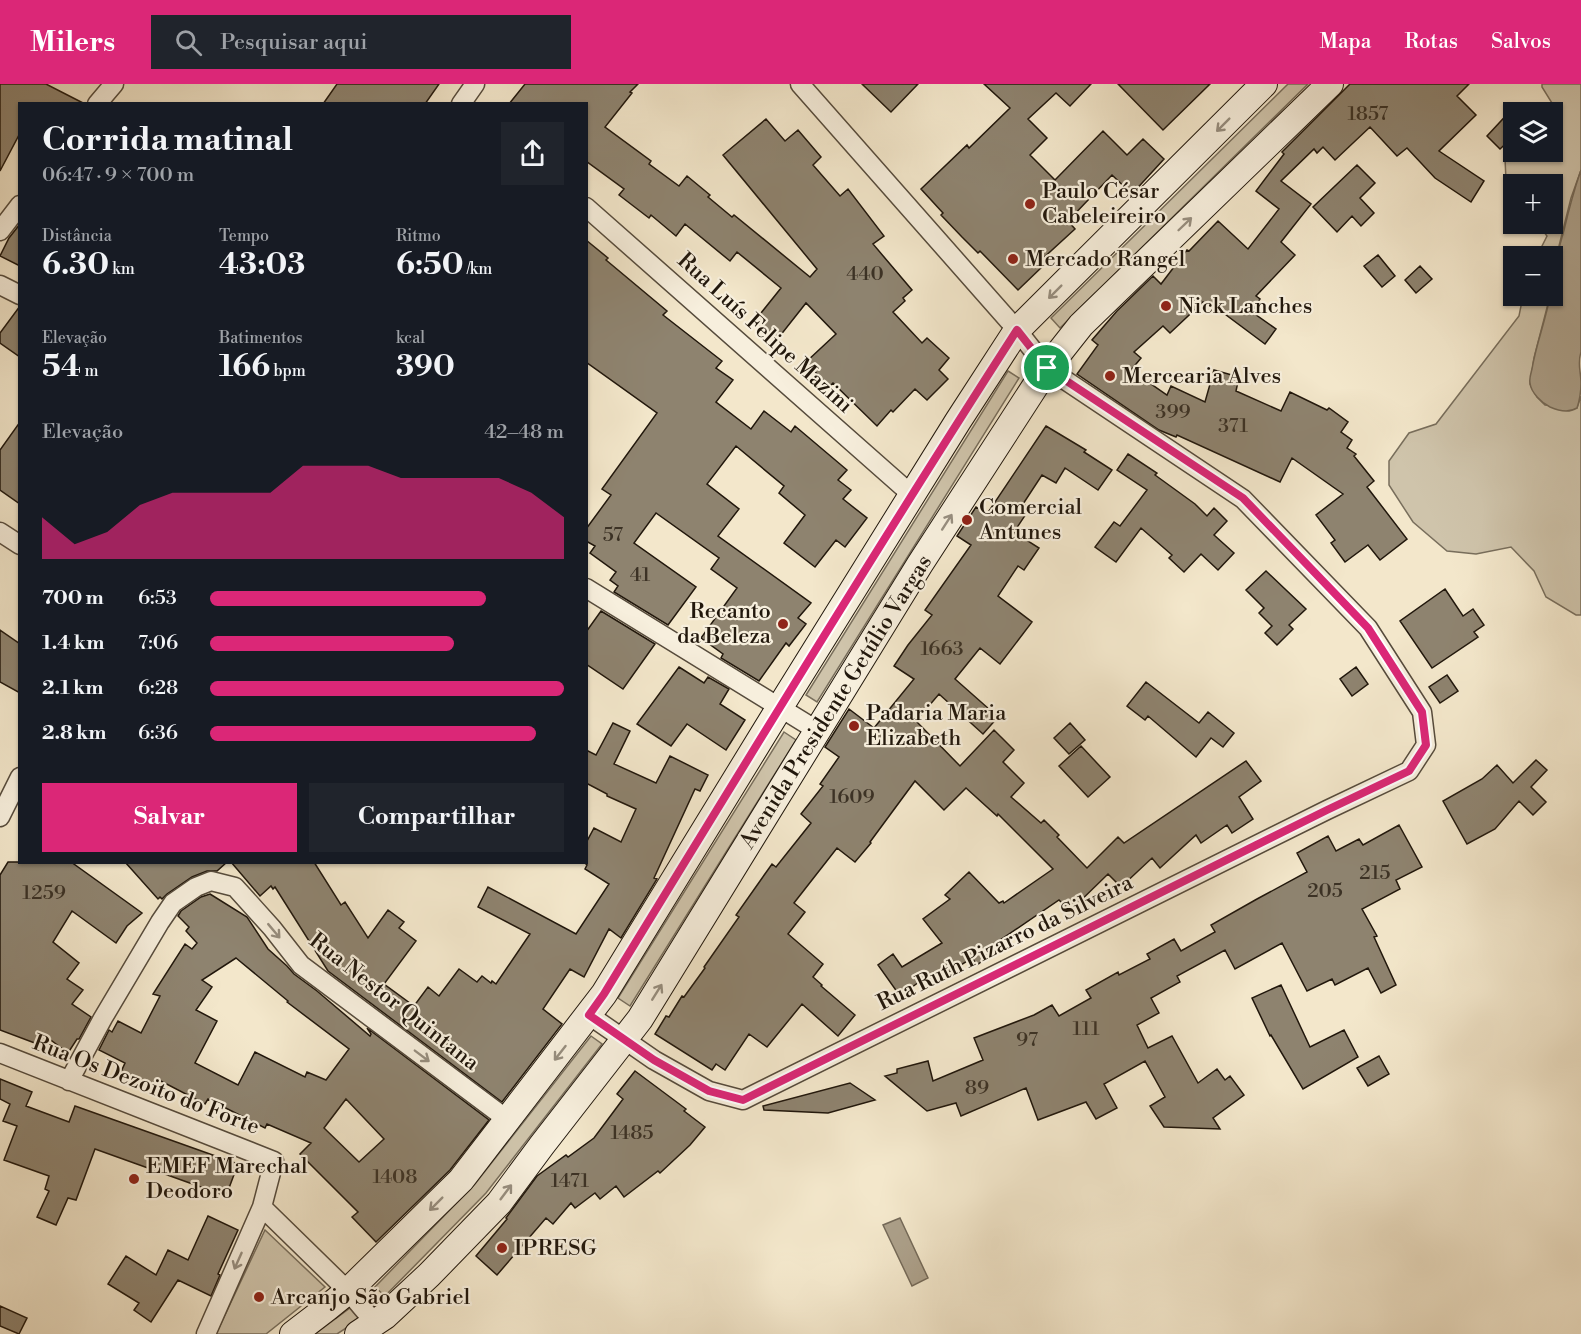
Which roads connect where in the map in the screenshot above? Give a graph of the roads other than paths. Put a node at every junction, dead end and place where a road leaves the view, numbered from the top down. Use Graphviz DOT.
graph roads {
  1 [pos="114,84"];
  2 [pos="475,84"];
  3 [pos="800,84"];
  4 [pos="1264,84"];
  5 [pos="1330,84"];
  6 [pos="99,102"];
  7 [pos="465,102"];
  8 [pos="18,208"];
  9 [pos="588,209"];
  10 [pos="0,231"];
  11 [pos="0,285"];
  12 [pos="18,294"];
  13 [pos="1017,330"];
  14 [pos="1047,368"];
  15 [pos="912,495"];
  16 [pos="0,532"];
  17 [pos="18,544"];
  18 [pos="588,589"];
  19 [pos="780,706"];
  20 [pos="818,731"];
  21 [pos="18,781"];
  22 [pos="0,817"];
  23 [pos="589,1015"];
  24 [pos="624,1040"];
  25 [pos="0,1053"];
  26 [pos="69,1081"];
  27 [pos="508,1120"];
  28 [pos="262,1207"];
  29 [pos="348,1291"];
  30 [pos="367,1329"];
  31 [pos="206,1334"];
  32 [pos="293,1334"];
  1 -- 6 [label="street"];
  2 -- 7 [label="street"];
  3 -- 13 [label="street"];
  4 -- 13 [label="main road, Avenida Presidente Getúlio Vargas, one-way"];
  14 -- 5 [label="main road, Avenida Presidente Getúlio Vargas, one-way"];
  8 -- 10 [label="street"];
  9 -- 15 [label="street, Rua Luís Felipe Mazini"];
  11 -- 12 [label="street"];
  13 -- 14 [label="street"];
  13 -- 15 [label="main road, Avenida Presidente Getúlio Vargas"];
  20 -- 14 [label="main road, Avenida Presidente Getúlio Vargas, one-way"];
  14 -- 24 [label="street, Rua Ruth Pizarro da Silveira"];
  15 -- 19 [label="main road, Avenida Presidente Getúlio Vargas"];
  16 -- 17 [label="street"];
  18 -- 19 [label="street"];
  19 -- 20 [label="street"];
  19 -- 23 [label="main road, Avenida Presidente Getúlio Vargas"];
  24 -- 20 [label="main road, Avenida Presidente Getúlio Vargas, one-way"];
  21 -- 22 [label="street"];
  23 -- 24 [label="street, Rua Ruth Pizarro da Silveira"];
  23 -- 27 [label="main road, Avenida Presidente Getúlio Vargas, one-way"];
  30 -- 24 [label="main road, Avenida Presidente Getúlio Vargas, one-way"];
  25 -- 26 [label="street, Rua Os Dezoito do Forte"];
  26 -- 27 [label="street, Rua Nestor Quintana, one-way"];
  26 -- 28 [label="street, Rua Os Dezoito do Forte"];
  27 -- 29 [label="main road, Avenida Presidente Getúlio Vargas, one-way"];
  28 -- 29 [label="street"];
  28 -- 31 [label="street, one-way"];
  29 -- 30 [label="street"];
  29 -- 32 [label="main road, Avenida Presidente Getúlio Vargas"];
}
